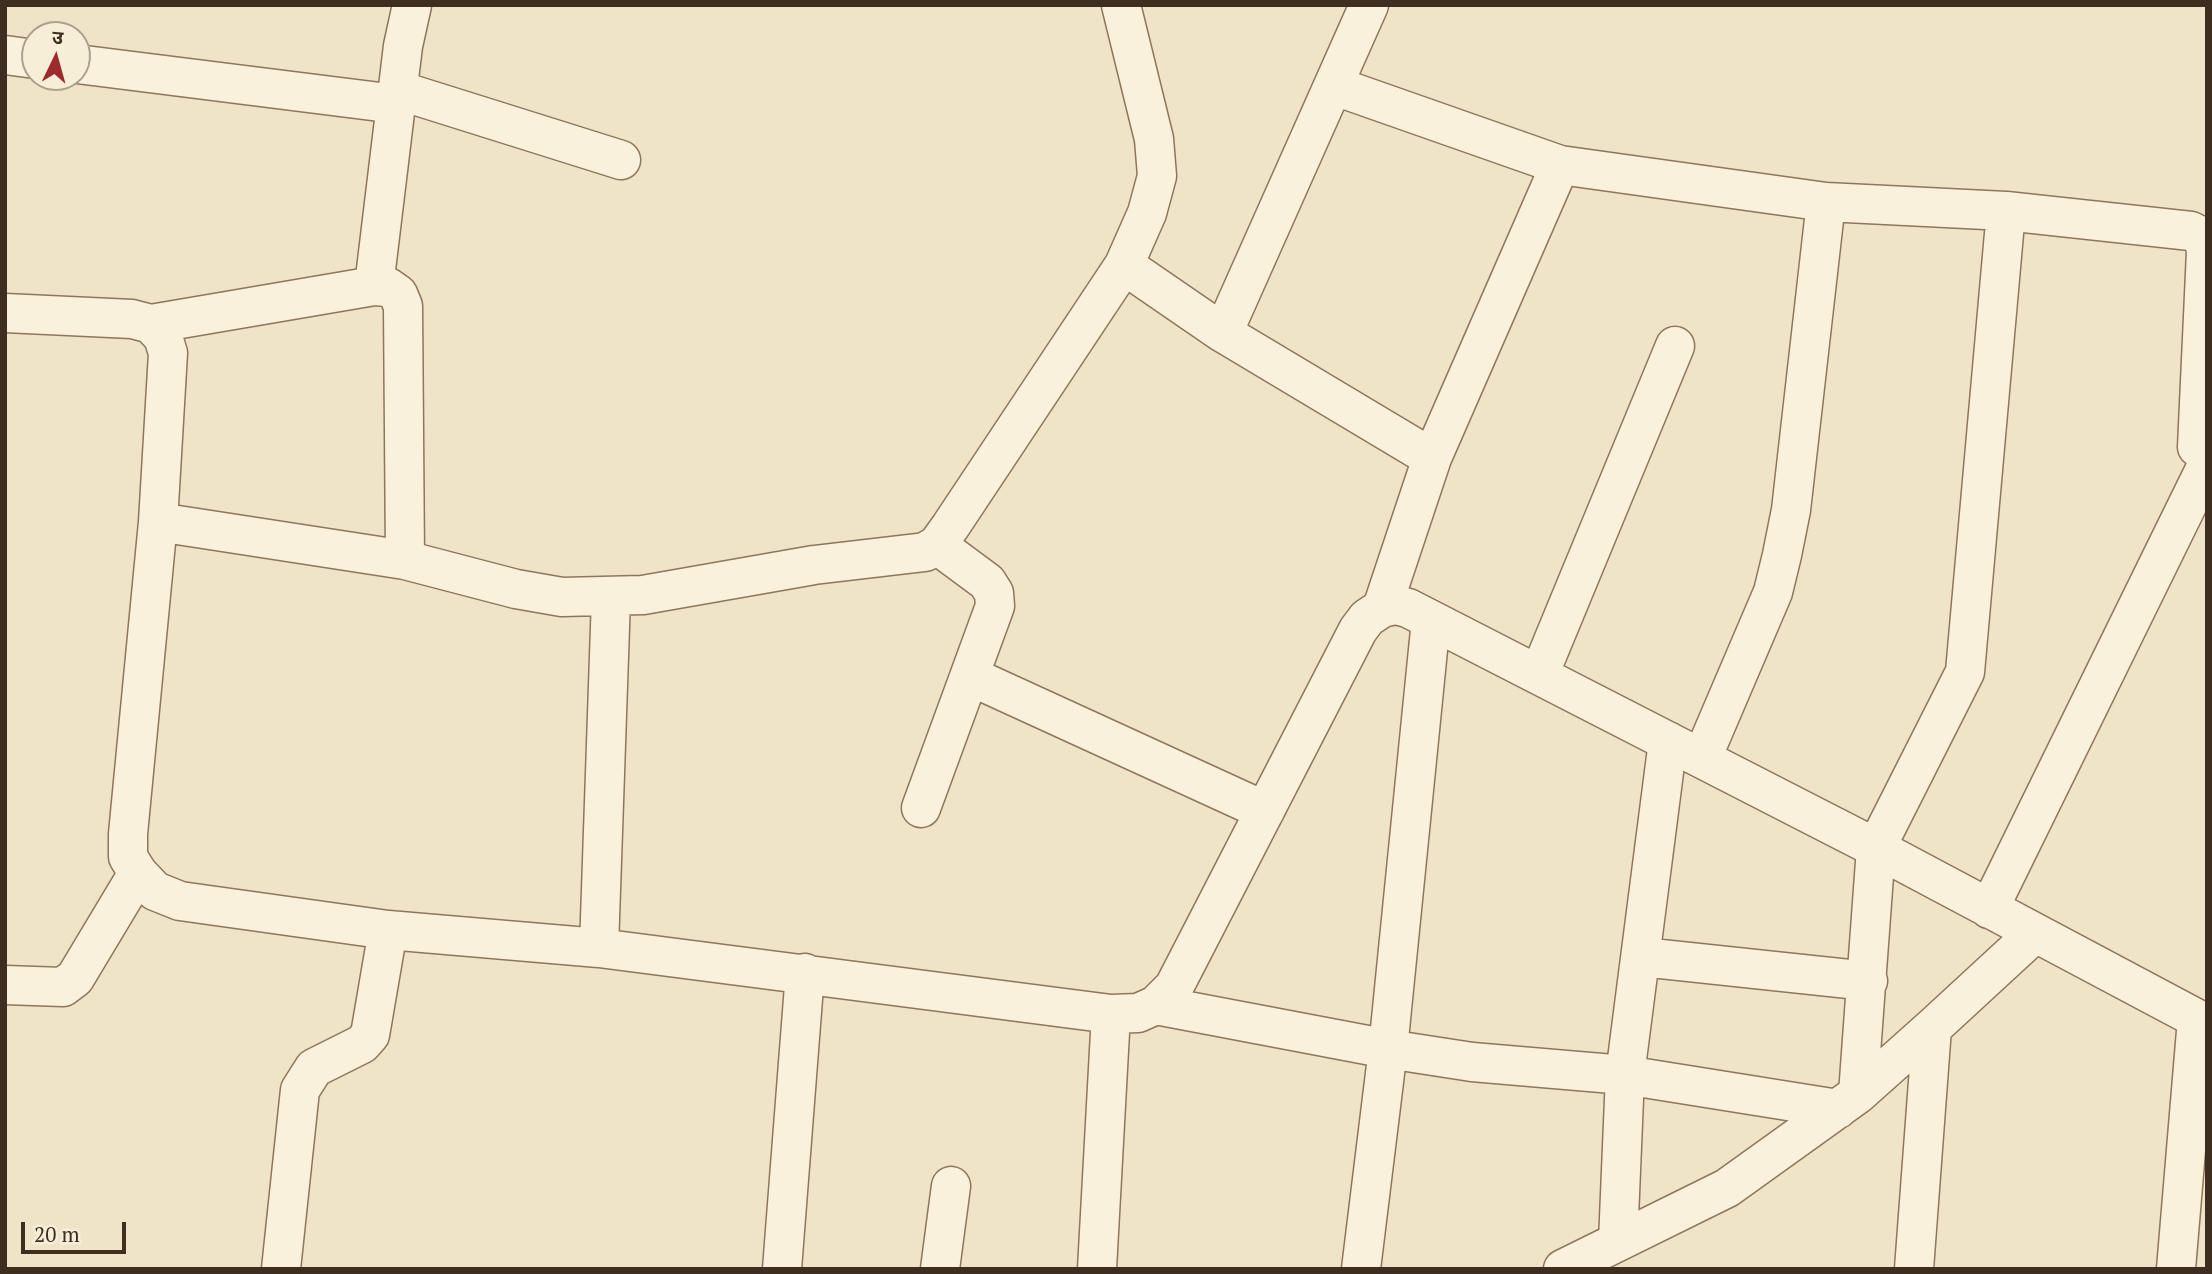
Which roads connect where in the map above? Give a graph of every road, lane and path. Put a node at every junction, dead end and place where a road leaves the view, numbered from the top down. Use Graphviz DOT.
graph roads {
  1 [pos="412,5"];
  2 [pos="1369,5"];
  3 [pos="1129,11"];
  4 [pos="91,65"];
  5 [pos="1335,86"];
  6 [pos="397,97"];
  7 [pos="621,160"];
  8 [pos="1560,165"];
  9 [pos="1826,202"];
  10 [pos="2006,211"];
  11 [pos="1124,265"];
  12 [pos="374,286"];
  13 [pos="5,313"];
  14 [pos="151,324"];
  15 [pos="1223,333"];
  16 [pos="1675,346"];
  17 [pos="2207,448"];
  18 [pos="1432,458"];
  19 [pos="2207,465"];
  20 [pos="158,522"];
  21 [pos="937,545"];
  22 [pos="405,560"];
  23 [pos="611,598"];
  24 [pos="1382,608"];
  25 [pos="1431,620"];
  26 [pos="1539,675"];
  27 [pos="970,676"];
  28 [pos="1668,741"];
  29 [pos="1702,758"];
  30 [pos="921,807"];
  31 [pos="1265,811"];
  32 [pos="1876,848"];
  33 [pos="138,873"];
  34 [pos="1989,909"];
  35 [pos="388,930"];
  36 [pos="2035,933"];
  37 [pos="599,948"];
  38 [pos="1642,957"];
  39 [pos="805,973"];
  40 [pos="1868,981"];
  41 [pos="5,985"];
  42 [pos="1156,1005"];
  43 [pos="1111,1014"];
  44 [pos="2202,1021"];
  45 [pos="1932,1028"];
  46 [pos="1388,1049"];
  47 [pos="1625,1075"];
  48 [pos="1848,1102"];
  49 [pos="951,1186"];
  50 [pos="1618,1242"];
  51 [pos="281,1269"];
  52 [pos="782,1269"];
  53 [pos="940,1269"];
  54 [pos="1097,1269"];
  55 [pos="1360,1269"];
  56 [pos="1563,1269"];
  57 [pos="1914,1269"];
  58 [pos="2176,1269"];
  1 -- 6 [label="street"];
  2 -- 5 [label="street"];
  3 -- 11 [label="street"];
  4 -- 6 [label="street"];
  5 -- 8 [label="street"];
  5 -- 15 [label="street"];
  6 -- 7 [label="street"];
  6 -- 12 [label="street"];
  8 -- 9 [label="street"];
  8 -- 18 [label="street"];
  9 -- 10 [label="street"];
  9 -- 29 [label="street"];
  10 -- 17 [label="street"];
  10 -- 32 [label="street"];
  11 -- 15 [label="street"];
  11 -- 21 [label="street"];
  12 -- 14 [label="street"];
  12 -- 22 [label="street"];
  13 -- 14 [label="street"];
  14 -- 20 [label="street"];
  15 -- 18 [label="street"];
  16 -- 26 [label="street"];
  18 -- 24 [label="street"];
  19 -- 34 [label="street"];
  20 -- 22 [label="street"];
  20 -- 33 [label="street"];
  21 -- 23 [label="street"];
  21 -- 27 [label="street"];
  22 -- 23 [label="street"];
  23 -- 37 [label="street"];
  24 -- 25 [label="street"];
  24 -- 31 [label="street"];
  25 -- 26 [label="street"];
  25 -- 46 [label="street"];
  26 -- 28 [label="street"];
  27 -- 30 [label="street"];
  27 -- 31 [label="street"];
  28 -- 29 [label="street"];
  28 -- 38 [label="street"];
  29 -- 32 [label="street"];
  31 -- 42 [label="street"];
  32 -- 34 [label="street"];
  32 -- 40 [label="street"];
  33 -- 35 [label="street"];
  33 -- 41 [label="street"];
  34 -- 36 [label="street"];
  35 -- 37 [label="street"];
  35 -- 51 [label="street"];
  36 -- 44 [label="street"];
  36 -- 45 [label="street"];
  37 -- 39 [label="street"];
  38 -- 40 [label="street"];
  38 -- 47 [label="street"];
  39 -- 43 [label="street"];
  39 -- 52 [label="street"];
  40 -- 48 [label="street"];
  42 -- 43 [label="street"];
  42 -- 46 [label="street"];
  43 -- 54 [label="street"];
  44 -- 58 [label="street"];
  45 -- 48 [label="street"];
  45 -- 57 [label="street"];
  46 -- 47 [label="street"];
  46 -- 55 [label="street"];
  47 -- 48 [label="street"];
  47 -- 50 [label="street"];
  48 -- 50 [label="street"];
  49 -- 53 [label="street"];
  50 -- 56 [label="street"];
}
